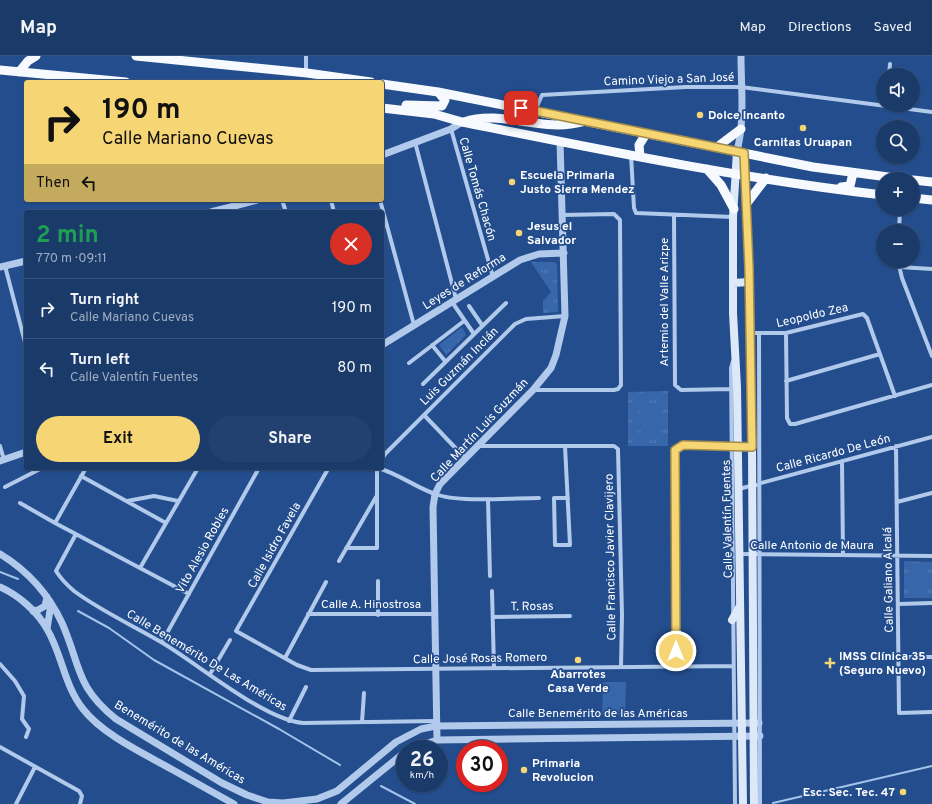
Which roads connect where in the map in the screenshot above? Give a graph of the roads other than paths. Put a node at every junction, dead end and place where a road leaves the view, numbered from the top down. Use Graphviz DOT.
graph roads {
  1 [pos="36,56"];
  2 [pos="136,56"];
  3 [pos="306,56"];
  4 [pos="741,56"];
  5 [pos="208,59"];
  6 [pos="890,64"];
  7 [pos="890,68"];
  8 [pos="0,70"];
  9 [pos="18,72"];
  10 [pos="306,73"];
  11 [pos="104,80"];
  12 [pos="357,80"];
  13 [pos="384,84"];
  14 [pos="741,87"];
  15 [pos="438,92"];
  16 [pos="876,105"];
  17 [pos="384,108"];
  18 [pos="395,109"];
  19 [pos="920,110"];
  20 [pos="535,111"];
  21 [pos="932,112"];
  22 [pos="585,121"];
  23 [pos="462,122"];
  24 [pos="451,129"];
  25 [pos="741,133"];
  26 [pos="646,134"];
  27 [pos="560,141"];
  28 [pos="415,142"];
  29 [pos="717,147"];
  30 [pos="740,152"];
  31 [pos="384,154"];
  32 [pos="635,155"];
  33 [pos="707,169"];
  34 [pos="853,173"];
  35 [pos="735,174"];
  36 [pos="746,175"];
  37 [pos="876,176"];
  38 [pos="766,178"];
  39 [pos="920,181"];
  40 [pos="932,182"];
  41 [pos="810,186"];
  42 [pos="876,194"];
  43 [pos="920,199"];
  44 [pos="932,200"];
  45 [pos="252,202"];
  46 [pos="747,203"];
  47 [pos="236,209"];
  48 [pos="733,213"];
  49 [pos="384,215"];
  50 [pos="562,215"];
  51 [pos="674,215"];
  52 [pos="564,253"];
  53 [pos="24,262"];
  54 [pos="2,267"];
  55 [pos="899,268"];
  56 [pos="916,268"];
  57 [pos="932,269"];
  58 [pos="493,277"];
  59 [pos="749,282"];
  60 [pos="733,283"];
  61 [pos="454,301"];
  62 [pos="506,303"];
  63 [pos="469,306"];
  64 [pos="564,316"];
  65 [pos="464,321"];
  66 [pos="414,325"];
  67 [pos="482,325"];
  68 [pos="749,333"];
  69 [pos="786,333"];
  70 [pos="474,334"];
  71 [pos="759,334"];
  72 [pos="24,339"];
  73 [pos="384,344"];
  74 [pos="432,344"];
  75 [pos="880,354"];
  76 [pos="736,355"];
  77 [pos="932,356"];
  78 [pos="445,361"];
  79 [pos="408,363"];
  80 [pos="786,381"];
  81 [pos="423,384"];
  82 [pos="932,385"];
  83 [pos="731,389"];
  84 [pos="533,390"];
  85 [pos="895,396"];
  86 [pos="424,415"];
  87 [pos="932,437"];
  88 [pos="0,446"];
  89 [pos="477,446"];
  90 [pos="566,446"];
  91 [pos="734,446"];
  92 [pos="896,446"];
  93 [pos="756,447"];
  94 [pos="24,453"];
  95 [pos="384,456"];
  96 [pos="465,458"];
  97 [pos="2,461"];
  98 [pos="842,461"];
  99 [pos="38,470"];
  100 [pos="85,470"];
  101 [pos="197,470"];
  102 [pos="258,470"];
  103 [pos="327,470"];
  104 [pos="378,470"];
  105 [pos="384,470"];
  106 [pos="81,476"];
  107 [pos="755,485"];
  108 [pos="6,487"];
  109 [pos="739,489"];
  110 [pos="932,493"];
  111 [pos="435,494"];
  112 [pos="377,497"];
  113 [pos="540,498"];
  114 [pos="568,498"];
  115 [pos="488,499"];
  116 [pos="127,501"];
  117 [pos="178,501"];
  118 [pos="897,502"];
  119 [pos="20,503"];
  120 [pos="55,523"];
  121 [pos="166,523"];
  122 [pos="76,534"];
  123 [pos="346,548"];
  124 [pos="0,554"];
  125 [pos="739,554"];
  126 [pos="756,555"];
  127 [pos="843,555"];
  128 [pos="898,556"];
  129 [pos="932,556"];
  130 [pos="339,561"];
  131 [pos="140,568"];
  132 [pos="490,576"];
  133 [pos="378,580"];
  134 [pos="326,582"];
  135 [pos="0,587"];
  136 [pos="492,591"];
  137 [pos="189,594"];
  138 [pos="47,597"];
  139 [pos="51,604"];
  140 [pos="899,604"];
  141 [pos="932,604"];
  142 [pos="740,606"];
  143 [pos="33,611"];
  144 [pos="308,614"];
  145 [pos="435,614"];
  146 [pos="378,615"];
  147 [pos="570,616"];
  148 [pos="493,617"];
  149 [pos="732,620"];
  150 [pos="47,629"];
  151 [pos="236,631"];
  152 [pos="230,640"];
  153 [pos="162,642"];
  154 [pos="899,657"];
  155 [pos="932,657"];
  156 [pos="285,658"];
  157 [pos="0,664"];
  158 [pos="676,666"];
  159 [pos="733,666"];
  160 [pos="621,667"];
  161 [pos="494,668"];
  162 [pos="435,669"];
  163 [pos="210,674"];
  164 [pos="306,687"];
  165 [pos="364,693"];
  166 [pos="932,712"];
  167 [pos="116,719"];
  168 [pos="289,721"];
  169 [pos="362,722"];
  170 [pos="436,723"];
  171 [pos="738,723"];
  172 [pos="756,723"];
  173 [pos="108,731"];
  174 [pos="756,736"];
  175 [pos="26,737"];
  176 [pos="738,737"];
  177 [pos="437,740"];
  178 [pos="0,747"];
  179 [pos="396,759"];
  180 [pos="35,767"];
  181 [pos="739,793"];
  182 [pos="757,793"];
  183 [pos="268,803"];
  184 [pos="16,804"];
  185 [pos="80,804"];
  186 [pos="234,804"];
  187 [pos="341,804"];
  188 [pos="735,804"];
  189 [pos="743,804"];
  190 [pos="754,804"];
  191 [pos="760,804"];
  1 -- 9 [label="main road"];
  2 -- 5 [label="main road"];
  3 -- 10 [label="street"];
  4 -- 14 [label="street, Calle Valentín Fuentes"];
  5 -- 10 [label="main road"];
  6 -- 7 [label="street"];
  8 -- 9 [label="main road"];
  9 -- 11 [label="main road"];
  10 -- 12 [label="main road"];
  13 -- 15 [label="main road"];
  14 -- 16 [label="street, Camino Viejo a San José"];
  14 -- 20 [label="street, Camino Viejo a San José"];
  14 -- 25 [label="street, Calle Valentín Fuentes"];
  15 -- 18 [label="main road"];
  15 -- 20 [label="main road"];
  17 -- 18 [label="main road"];
  18 -- 23 [label="main road"];
  19 -- 21 [label="street, Camino Viejo a San José"];
  20 -- 22 [label="main road"];
  22 -- 23 [label="main road"];
  22 -- 26 [label="main road"];
  23 -- 24 [label="street"];
  23 -- 27 [label="main road"];
  24 -- 28 [label="street"];
  24 -- 58 [label="street, Calle Tomás Chacón"];
  25 -- 29 [label="main road"];
  25 -- 30 [label="street, Calle Valentín Fuentes"];
  26 -- 29 [label="main road"];
  26 -- 32 [label="main road"];
  27 -- 32 [label="main road"];
  27 -- 50 [label="street, Calle Martín Luis Guzmán"];
  28 -- 31 [label="street"];
  28 -- 61 [label="street"];
  29 -- 30 [label="main road"];
  30 -- 34 [label="main road"];
  30 -- 35 [label="main road, Calle Valentín Fuentes"];
  30 -- 36 [label="main road, Calle Valentín Fuentes"];
  32 -- 33 [label="main road"];
  32 -- 51 [label="street"];
  33 -- 35 [label="main road"];
  33 -- 48 [label="main road"];
  34 -- 37 [label="main road"];
  34 -- 41 [label="main road"];
  35 -- 36 [label="main road"];
  35 -- 48 [label="main road, Calle Valentín Fuentes"];
  36 -- 38 [label="main road"];
  36 -- 46 [label="main road, Calle Valentín Fuentes"];
  38 -- 41 [label="main road"];
  38 -- 46 [label="main road"];
  39 -- 40 [label="main road"];
  41 -- 42 [label="main road"];
  43 -- 44 [label="main road"];
  45 -- 47 [label="street"];
  46 -- 59 [label="main road, Calle Valentín Fuentes"];
  48 -- 51 [label="street"];
  48 -- 60 [label="main road, Calle Valentín Fuentes"];
  49 -- 66 [label="street"];
  50 -- 52 [label="street, Calle Martín Luis Guzmán"];
  50 -- 84 [label="street"];
  51 -- 83 [label="street, Artemio del Valle Arizpe"];
  52 -- 58 [label="street, Leyes de Reforma"];
  52 -- 64 [label="street, Calle Martín Luis Guzmán"];
  53 -- 54 [label="street"];
  54 -- 72 [label="street"];
  55 -- 77 [label="street"];
  56 -- 57 [label="street"];
  58 -- 61 [label="street, Leyes de Reforma"];
  59 -- 60 [label="main road"];
  59 -- 68 [label="main road, Calle Valentín Fuentes"];
  60 -- 76 [label="main road, Calle Valentín Fuentes"];
  61 -- 65 [label="street"];
  61 -- 66 [label="street, Leyes de Reforma"];
  62 -- 67 [label="street"];
  63 -- 67 [label="street"];
  64 -- 84 [label="street, Calle Martín Luis Guzmán"];
  64 -- 86 [label="street, Luis Guzmán Inclán"];
  65 -- 70 [label="street"];
  65 -- 74 [label="street"];
  66 -- 73 [label="street, Leyes de Reforma"];
  67 -- 70 [label="street"];
  68 -- 71 [label="street, Leopoldo Zea"];
  68 -- 93 [label="main road, Calle Valentín Fuentes"];
  69 -- 71 [label="street, Leopoldo Zea"];
  69 -- 75 [label="street, Leopoldo Zea"];
  69 -- 80 [label="street"];
  70 -- 78 [label="street"];
  71 -- 93 [label="street"];
  74 -- 78 [label="street"];
  74 -- 79 [label="street"];
  75 -- 80 [label="street"];
  75 -- 85 [label="street, Leopoldo Zea"];
  76 -- 83 [label="street"];
  76 -- 91 [label="main road, Calle Valentín Fuentes"];
  78 -- 81 [label="street"];
  80 -- 85 [label="street"];
  82 -- 85 [label="street"];
  83 -- 91 [label="street"];
  84 -- 89 [label="street, Calle Martín Luis Guzmán"];
  86 -- 95 [label="street, Luis Guzmán Inclán"];
  86 -- 96 [label="street"];
  87 -- 92 [label="street, Calle Ricardo De León"];
  88 -- 97 [label="street"];
  89 -- 90 [label="street"];
  89 -- 96 [label="street, Calle Martín Luis Guzmán"];
  90 -- 114 [label="street"];
  90 -- 160 [label="street, Calle Francisco Javier Clavijero"];
  91 -- 93 [label="street"];
  91 -- 109 [label="main road, Calle Valentín Fuentes"];
  91 -- 149 [label="street"];
  91 -- 158 [label="street"];
  92 -- 98 [label="street, Calle Ricardo De León"];
  92 -- 118 [label="street, Calle Galiano Alcalá"];
  93 -- 107 [label="main road, Calle Valentín Fuentes"];
  94 -- 97 [label="street"];
  96 -- 111 [label="street, Calle Martín Luis Guzmán"];
  98 -- 107 [label="street, Calle Ricardo De León"];
  98 -- 127 [label="street"];
  99 -- 108 [label="street"];
  100 -- 106 [label="street"];
  101 -- 117 [label="street"];
  102 -- 137 [label="street, Vito Alesio Robles"];
  103 -- 151 [label="street, Calle Isidro Favela"];
  104 -- 112 [label="street"];
  105 -- 111 [label="street"];
  106 -- 116 [label="street"];
  106 -- 120 [label="street"];
  107 -- 109 [label="street, Calle Ricardo De León"];
  107 -- 126 [label="main road, Calle Valentín Fuentes"];
  109 -- 125 [label="main road, Calle Valentín Fuentes"];
  110 -- 118 [label="street"];
  111 -- 115 [label="street"];
  111 -- 145 [label="street, Calle Martín Luis Guzmán"];
  112 -- 123 [label="street"];
  112 -- 123 [label="street"];
  113 -- 115 [label="street"];
  114 -- 114 [label="street"];
  115 -- 132 [label="street"];
  116 -- 117 [label="street"];
  116 -- 121 [label="street"];
  117 -- 121 [label="street"];
  118 -- 128 [label="street, Calle Galiano Alcalá"];
  119 -- 120 [label="street"];
  120 -- 122 [label="street"];
  121 -- 131 [label="street"];
  122 -- 131 [label="street"];
  122 -- 153 [label="street, Calle Benemérito De Las Américas"];
  123 -- 130 [label="street"];
  124 -- 138 [label="street, Benemérito de las Américas"];
  125 -- 126 [label="street, Calle Antonio de Maura"];
  125 -- 142 [label="main road, Calle Valentín Fuentes"];
  126 -- 127 [label="street, Calle Antonio de Maura"];
  126 -- 172 [label="main road, Calle Valentín Fuentes"];
  127 -- 128 [label="street, Calle Antonio de Maura"];
  128 -- 129 [label="street, Calle Antonio de Maura"];
  128 -- 140 [label="street, Calle Galiano Alcalá"];
  131 -- 137 [label="street"];
  133 -- 146 [label="street"];
  134 -- 144 [label="street"];
  135 -- 143 [label="street"];
  136 -- 148 [label="street"];
  137 -- 153 [label="street, Vito Alesio Robles"];
  138 -- 139 [label="street, Benemérito de las Américas"];
  138 -- 143 [label="street"];
  139 -- 150 [label="street"];
  139 -- 167 [label="street, Benemérito de las Américas"];
  140 -- 141 [label="street"];
  140 -- 154 [label="street, Calle Galiano Alcalá"];
  142 -- 149 [label="main road"];
  142 -- 171 [label="main road, Calle Valentín Fuentes"];
  143 -- 150 [label="street"];
  144 -- 146 [label="street, Calle A. Hinostrosa"];
  144 -- 156 [label="street"];
  145 -- 146 [label="street, Calle A. Hinostrosa"];
  145 -- 162 [label="street, Calle Martín Luis Guzmán"];
  147 -- 148 [label="street, T. Rosas"];
  148 -- 161 [label="street"];
  149 -- 159 [label="street"];
  150 -- 173 [label="street"];
  151 -- 156 [label="street, Calle José Rosas Romero"];
  152 -- 163 [label="street"];
  153 -- 163 [label="street, Calle Benemérito De Las Américas"];
  154 -- 155 [label="street"];
  154 -- 166 [label="street, Calle Galiano Alcalá"];
  156 -- 162 [label="street, Calle José Rosas Romero"];
  157 -- 175 [label="street"];
  158 -- 159 [label="street, Calle José Rosas Romero"];
  158 -- 160 [label="street, Calle José Rosas Romero"];
  159 -- 171 [label="street"];
  160 -- 161 [label="street, Calle José Rosas Romero"];
  161 -- 162 [label="street, Calle José Rosas Romero"];
  162 -- 170 [label="street, Calle Martín Luis Guzmán"];
  163 -- 168 [label="street, Calle Benemérito De Las Américas"];
  164 -- 168 [label="street"];
  165 -- 169 [label="street"];
  167 -- 173 [label="street"];
  167 -- 183 [label="street, Benemérito de las Américas"];
  168 -- 169 [label="street, Calle Benemérito De Las Américas"];
  169 -- 170 [label="street, Calle Benemérito De Las Américas"];
  170 -- 171 [label="street, Calle Benemérito de las Américas"];
  170 -- 177 [label="street, Calle Martín Luis Guzmán"];
  170 -- 183 [label="street, Benemérito de las Américas"];
  171 -- 172 [label="street, Calle Benemérito de las Américas"];
  171 -- 176 [label="main road, Calle Valentín Fuentes"];
  172 -- 174 [label="main road, Calle Valentín Fuentes"];
  173 -- 186 [label="street"];
  174 -- 176 [label="street, Calle Benemérito de las Américas"];
  174 -- 182 [label="main road, Calle Valentín Fuentes"];
  176 -- 177 [label="street, Calle Benemérito de las Américas"];
  176 -- 181 [label="main road, Calle Valentín Fuentes"];
  178 -- 180 [label="street"];
  179 -- 187 [label="street"];
  180 -- 184 [label="street"];
  180 -- 185 [label="street"];
  181 -- 188 [label="street"];
  181 -- 189 [label="main road, Calle Valentín Fuentes"];
  182 -- 190 [label="main road, Calle Valentín Fuentes"];
  182 -- 191 [label="street"];
}
